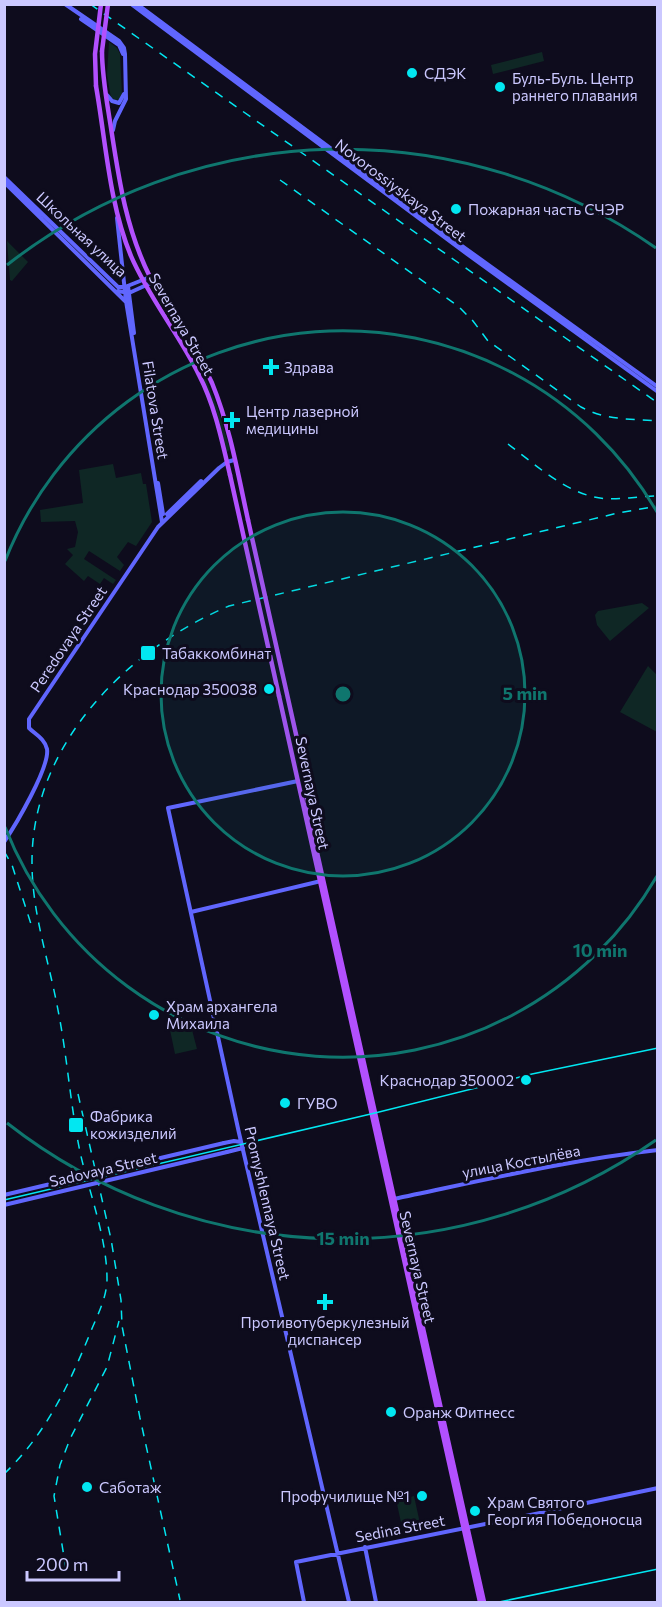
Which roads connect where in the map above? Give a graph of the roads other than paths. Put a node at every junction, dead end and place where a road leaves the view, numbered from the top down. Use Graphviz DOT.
graph roads {
  1 [pos="63,4"];
  2 [pos="101,4"];
  3 [pos="108,4"];
  4 [pos="131,4"];
  5 [pos="137,4"];
  6 [pos="105,89"];
  7 [pos="112,136"];
  8 [pos="4,179"];
  9 [pos="115,208"];
  10 [pos="434,214"];
  11 [pos="422,216"];
  12 [pos="152,279"];
  13 [pos="143,280"];
  14 [pos="146,286"];
  15 [pos="127,287"];
  16 [pos="115,290"];
  17 [pos="127,293"];
  18 [pos="126,301"];
  19 [pos="657,387"];
  20 [pos="657,392"];
  21 [pos="234,458"];
  22 [pos="226,460"];
  23 [pos="219,468"];
  24 [pos="230,475"];
  25 [pos="162,511"];
  26 [pos="168,513"];
  27 [pos="163,520"];
  28 [pos="298,781"];
  29 [pos="4,840"];
  30 [pos="321,881"];
  31 [pos="191,912"];
  32 [pos="239,1133"];
  33 [pos="234,1141"];
  34 [pos="241,1142"];
  35 [pos="243,1148"];
  36 [pos="657,1150"];
  37 [pos="4,1194"];
  38 [pos="392,1199"];
  39 [pos="4,1204"];
  40 [pos="657,1488"];
  41 [pos="465,1527"];
  42 [pos="365,1547"];
  43 [pos="338,1553"];
  44 [pos="304,1602"];
  45 [pos="349,1602"];
  46 [pos="376,1602"];
  47 [pos="482,1602"];
  1 -- 6 [label="main road"];
  1 -- 7 [label="main road"];
  2 -- 9 [label="main road, Severnaya Street, bridge"];
  3 -- 6 [label="main road, Severnaya Street, bridge"];
  4 -- 20 [label="main road, Novorossiyskaya Street"];
  5 -- 11 [label="main road, Novorossiyskaya Street"];
  6 -- 7 [label="main road, Severnaya Street"];
  7 -- 12 [label="main road, Severnaya Street"];
  8 -- 15 [label="main road, Школьная улица"];
  8 -- 16 [label="main road"];
  9 -- 13 [label="main road, Severnaya Street"];
  9 -- 15 [label="main road"];
  10 -- 11 [label="main road"];
  11 -- 19 [label="main road, Novorossiyskaya Street"];
  12 -- 13 [label="main road, Школьная улица"];
  12 -- 14 [label="main road"];
  12 -- 21 [label="main road, Severnaya Street"];
  13 -- 14 [label="main road, Severnaya Street"];
  13 -- 15 [label="main road, Школьная улица"];
  14 -- 17 [label="main road"];
  14 -- 22 [label="main road, Severnaya Street"];
  15 -- 17 [label="main road"];
  16 -- 17 [label="main road"];
  16 -- 18 [label="main road"];
  17 -- 18 [label="main road, Filatova Street"];
  17 -- 25 [label="main road"];
  18 -- 27 [label="main road, Filatova Street"];
  21 -- 22 [label="main road, Peredovaya Street"];
  21 -- 30 [label="main road, Severnaya Street, bridge"];
  22 -- 23 [label="main road, Peredovaya Street"];
  22 -- 24 [label="main road, Severnaya Street"];
  22 -- 26 [label="main road, Peredovaya Street"];
  23 -- 24 [label="main road"];
  23 -- 27 [label="main road, Peredovaya Street"];
  24 -- 28 [label="main road, Severnaya Street, bridge"];
  25 -- 26 [label="main road"];
  25 -- 27 [label="main road"];
  26 -- 27 [label="main road, Peredovaya Street"];
  27 -- 29 [label="main road, Peredovaya Street"];
  28 -- 30 [label="main road, Severnaya Street"];
  28 -- 31 [label="main road, Promyshlennaya Street"];
  30 -- 31 [label="main road"];
  30 -- 38 [label="main road, Severnaya Street"];
  31 -- 32 [label="main road, Promyshlennaya Street"];
  32 -- 33 [label="main road"];
  32 -- 34 [label="main road, Promyshlennaya Street"];
  33 -- 34 [label="main road, Sadovaya Street"];
  33 -- 37 [label="main road, Sadovaya Street, bridge"];
  34 -- 35 [label="main road, Promyshlennaya Street"];
  35 -- 39 [label="main road, Sadovaya Street, bridge"];
  35 -- 43 [label="main road, Promyshlennaya Street"];
  36 -- 38 [label="main road, улица Костылёва"];
  38 -- 41 [label="main road, Severnaya Street"];
  40 -- 41 [label="main road, Sedina Street"];
  41 -- 42 [label="main road, Sedina Street"];
  41 -- 47 [label="main road, Severnaya Street"];
  42 -- 43 [label="main road, Sedina Street"];
  42 -- 46 [label="main road"];
  43 -- 44 [label="main road, Sedina Street"];
  43 -- 45 [label="main road, Promyshlennaya Street"];
}
